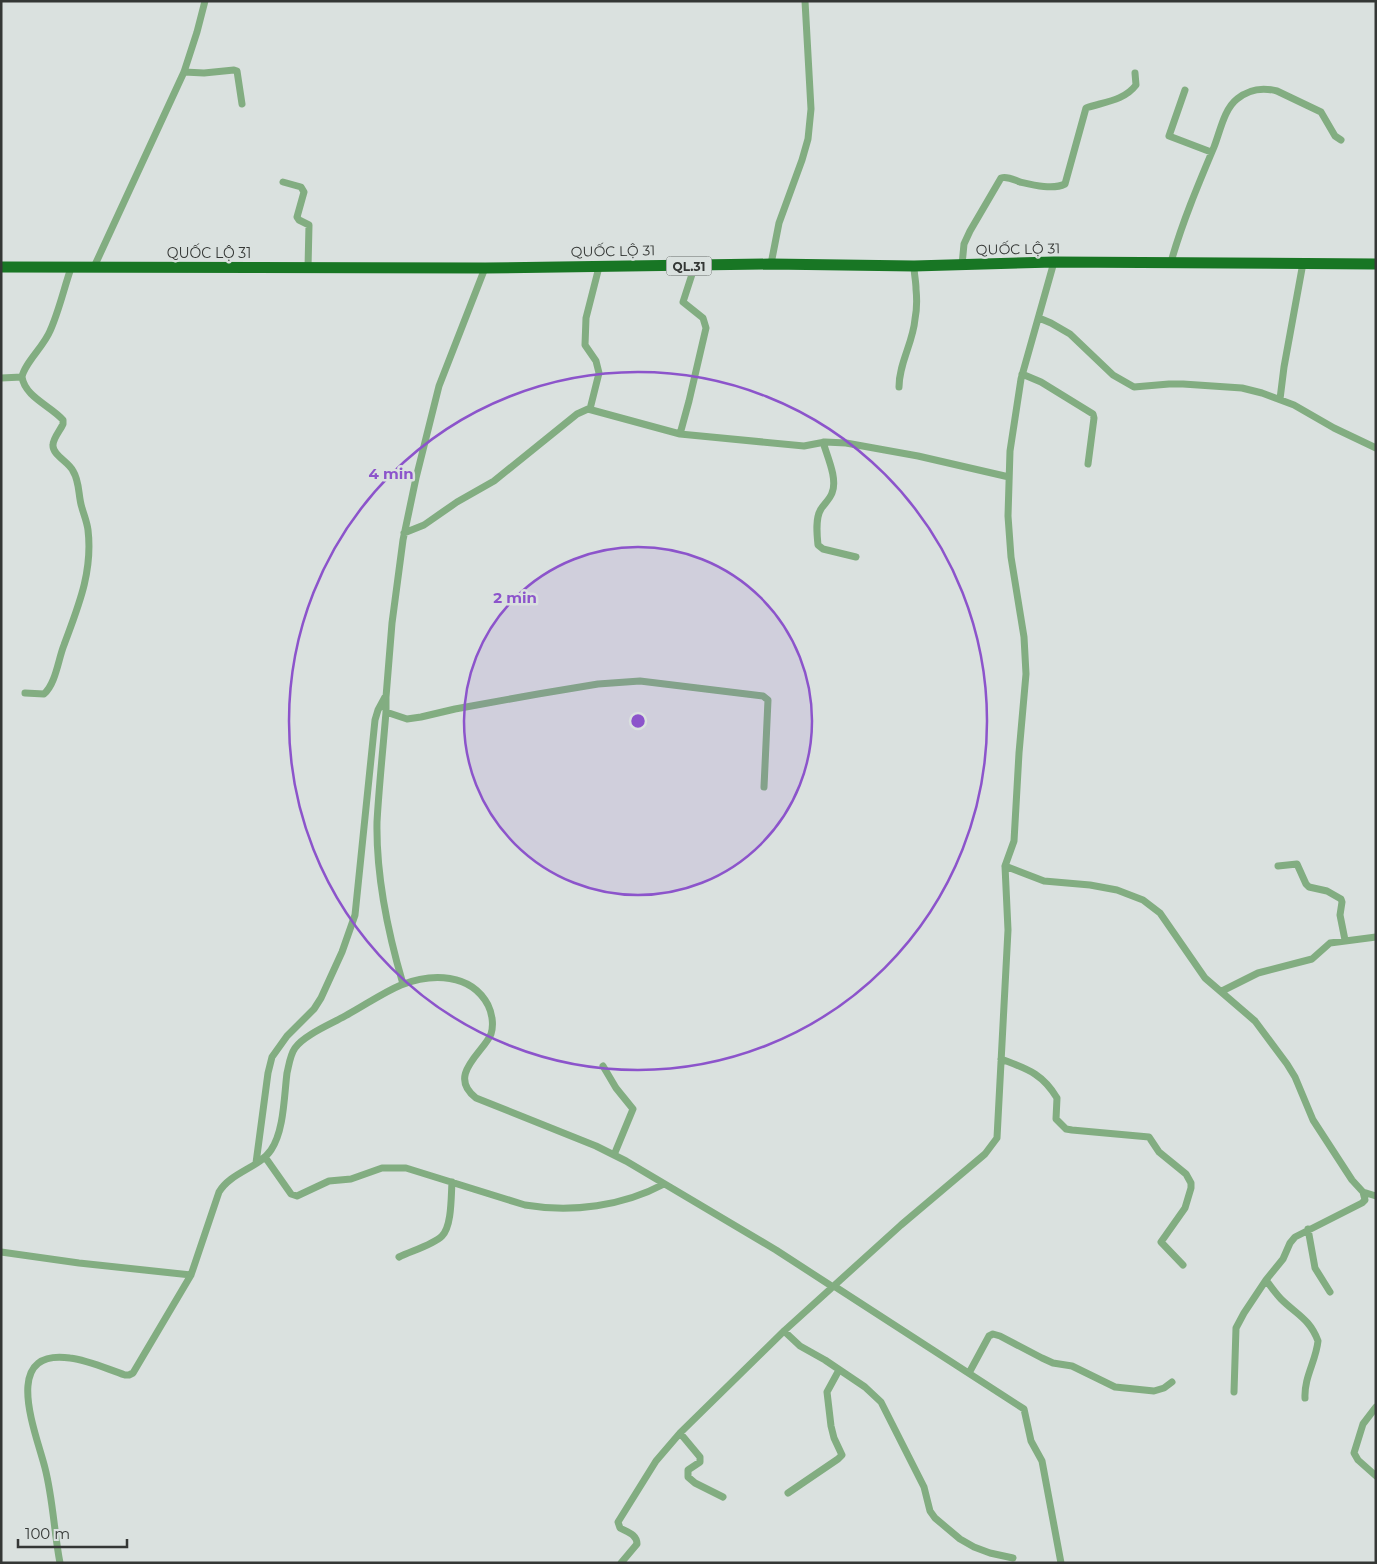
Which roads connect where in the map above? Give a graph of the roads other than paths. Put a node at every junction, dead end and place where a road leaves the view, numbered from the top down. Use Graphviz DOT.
graph roads {
  1 [pos="205,1"];
  2 [pos="805,1"];
  3 [pos="184,72"];
  4 [pos="1135,73"];
  5 [pos="1185,90"];
  6 [pos="242,104"];
  7 [pos="1340,140"];
  8 [pos="1212,152"];
  9 [pos="282,182"];
  10 [pos="1054,262"];
  11 [pos="1171,262"];
  12 [pos="1303,263"];
  13 [pos="771,264"];
  14 [pos="1376,264"];
  15 [pos="962,265"];
  16 [pos="695,266"];
  17 [pos="914,266"];
  18 [pos="1,267"];
  19 [pos="94,267"];
  20 [pos="599,267"];
  21 [pos="71,268"];
  22 [pos="308,268"];
  23 [pos="485,268"];
  24 [pos="1039,318"];
  25 [pos="1022,374"];
  26 [pos="22,377"];
  27 [pos="1,378"];
  28 [pos="899,387"];
  29 [pos="1280,399"];
  30 [pos="590,408"];
  31 [pos="680,434"];
  32 [pos="823,442"];
  33 [pos="1376,448"];
  34 [pos="1088,464"];
  35 [pos="1009,477"];
  36 [pos="404,533"];
  37 [pos="856,557"];
  38 [pos="25,693"];
  39 [pos="386,697"];
  40 [pos="386,712"];
  41 [pos="764,786"];
  42 [pos="1004,866"];
  43 [pos="1278,866"];
  44 [pos="1376,937"];
  45 [pos="1345,940"];
  46 [pos="403,984"];
  47 [pos="1222,991"];
  48 [pos="1001,1059"];
  49 [pos="603,1066"];
  50 [pos="614,1155"];
  51 [pos="265,1157"];
  52 [pos="256,1163"];
  53 [pos="452,1182"];
  54 [pos="664,1184"];
  55 [pos="1363,1192"];
  56 [pos="1376,1196"];
  57 [pos="1308,1229"];
  58 [pos="1,1252"];
  59 [pos="399,1256"];
  60 [pos="1183,1265"];
  61 [pos="191,1275"];
  62 [pos="1266,1280"];
  63 [pos="833,1286"];
  64 [pos="1330,1292"];
  65 [pos="784,1331"];
  66 [pos="839,1370"];
  67 [pos="968,1373"];
  68 [pos="1172,1382"];
  69 [pos="1234,1392"];
  70 [pos="1305,1398"];
  71 [pos="1376,1407"];
  72 [pos="680,1433"];
  73 [pos="1376,1476"];
  74 [pos="788,1493"];
  75 [pos="723,1497"];
  76 [pos="1013,1558"];
  77 [pos="60,1563"];
  78 [pos="621,1563"];
  79 [pos="1060,1563"];
  1 -- 3 [label="street"];
  2 -- 13 [label="street"];
  3 -- 6 [label="street"];
  3 -- 19 [label="street"];
  4 -- 15 [label="street"];
  5 -- 8 [label="street"];
  7 -- 8 [label="street"];
  8 -- 11 [label="street"];
  9 -- 22 [label="street"];
  10 -- 11 [label="highway, QUỐC LỘ 31 / QL.31"];
  10 -- 15 [label="highway, QUỐC LỘ 31 / QL.31"];
  10 -- 24 [label="street"];
  11 -- 12 [label="highway, QUỐC LỘ 31 / QL.31"];
  12 -- 14 [label="highway, QUỐC LỘ 31 / QL.31"];
  12 -- 29 [label="street"];
  13 -- 16 [label="highway, QUỐC LỘ 31 / QL.31"];
  13 -- 17 [label="highway, QUỐC LỘ 31 / QL.31"];
  15 -- 17 [label="highway, QUỐC LỘ 31 / QL.31"];
  16 -- 20 [label="highway, QUỐC LỘ 31 / QL.31"];
  16 -- 31 [label="street"];
  17 -- 28 [label="street"];
  18 -- 21 [label="highway, QUỐC LỘ 31 / QL.31"];
  19 -- 21 [label="highway, QUỐC LỘ 31 / QL.31"];
  19 -- 22 [label="highway, QUỐC LỘ 31 / QL.31"];
  20 -- 23 [label="highway, QUỐC LỘ 31 / QL.31"];
  20 -- 30 [label="street"];
  21 -- 26 [label="street"];
  22 -- 23 [label="highway, QUỐC LỘ 31 / QL.31"];
  23 -- 36 [label="street"];
  24 -- 25 [label="street"];
  24 -- 29 [label="street"];
  25 -- 34 [label="street"];
  25 -- 35 [label="street"];
  26 -- 27 [label="street"];
  26 -- 38 [label="street"];
  29 -- 33 [label="street"];
  30 -- 31 [label="street"];
  30 -- 36 [label="street"];
  31 -- 32 [label="street"];
  32 -- 35 [label="street"];
  32 -- 37 [label="street"];
  35 -- 42 [label="street"];
  36 -- 39 [label="street"];
  39 -- 40 [label="street"];
  39 -- 52 [label="street"];
  40 -- 41 [label="street"];
  40 -- 46 [label="street"];
  42 -- 47 [label="street"];
  42 -- 48 [label="street"];
  43 -- 45 [label="street"];
  44 -- 45 [label="street"];
  45 -- 47 [label="street"];
  46 -- 50 [label="street"];
  46 -- 51 [label="street"];
  47 -- 55 [label="street"];
  48 -- 60 [label="street"];
  48 -- 63 [label="street"];
  49 -- 50 [label="street"];
  50 -- 54 [label="street"];
  51 -- 52 [label="street"];
  51 -- 53 [label="street"];
  52 -- 61 [label="street"];
  53 -- 54 [label="street"];
  53 -- 59 [label="street"];
  54 -- 63 [label="street"];
  55 -- 56 [label="street"];
  55 -- 57 [label="street"];
  57 -- 62 [label="street"];
  57 -- 64 [label="street"];
  58 -- 61 [label="street"];
  61 -- 77 [label="street"];
  62 -- 69 [label="street"];
  62 -- 70 [label="street"];
  63 -- 65 [label="street"];
  63 -- 67 [label="street"];
  65 -- 66 [label="street"];
  65 -- 72 [label="street"];
  66 -- 74 [label="street"];
  66 -- 76 [label="street"];
  67 -- 68 [label="street"];
  67 -- 79 [label="street"];
  71 -- 73 [label="street"];
  72 -- 75 [label="street"];
  72 -- 78 [label="street"];
}
